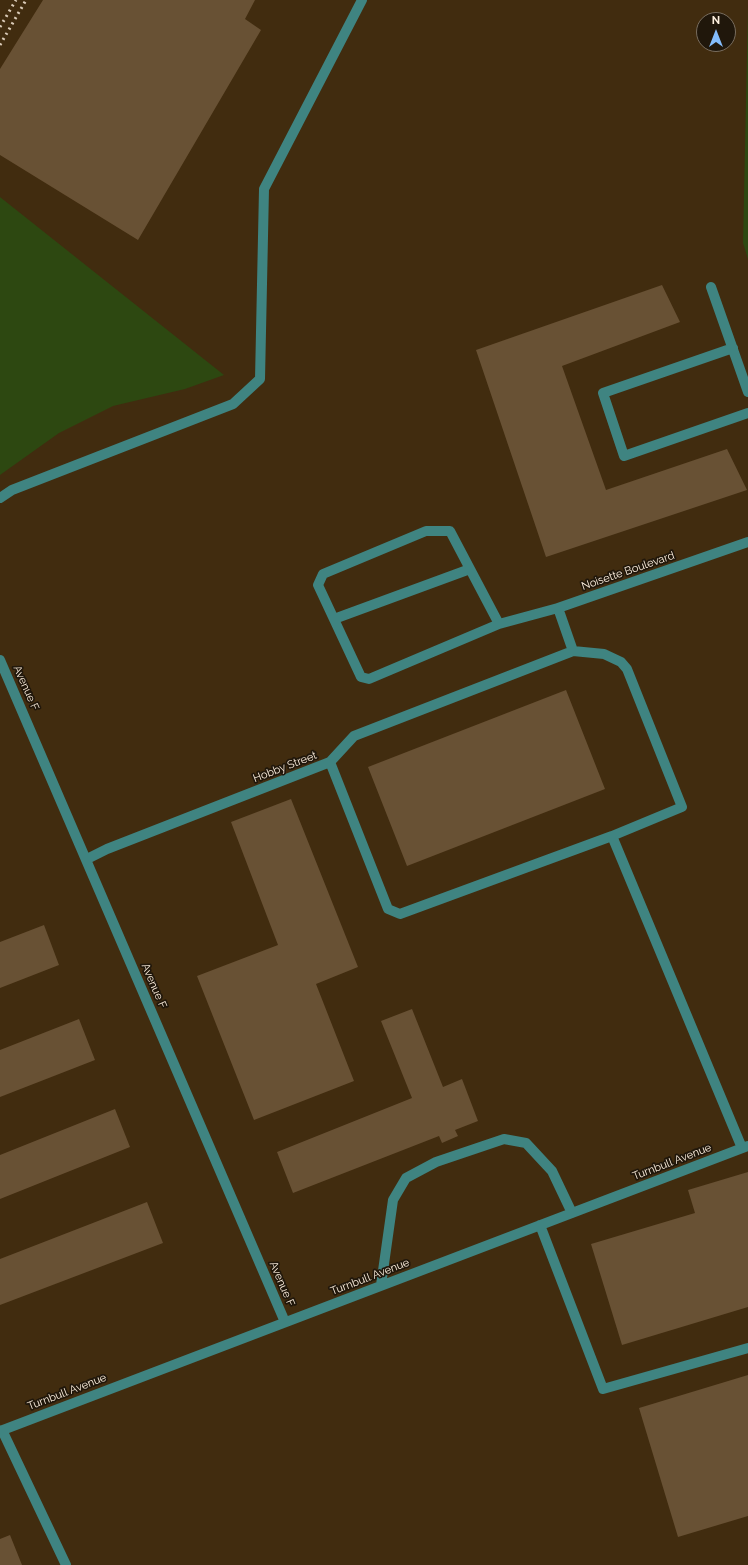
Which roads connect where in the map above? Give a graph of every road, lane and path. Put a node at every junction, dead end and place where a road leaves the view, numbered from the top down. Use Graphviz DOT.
graph roads {
  1 [pos="362,0"];
  2 [pos="711,287"];
  3 [pos="733,348"];
  4 [pos="748,392"];
  5 [pos="748,413"];
  6 [pos="0,498"];
  7 [pos="748,542"];
  8 [pos="470,569"];
  9 [pos="558,608"];
  10 [pos="334,619"];
  11 [pos="499,624"];
  12 [pos="573,651"];
  13 [pos="0,660"];
  14 [pos="330,762"];
  15 [pos="612,836"];
  16 [pos="87,860"];
  17 [pos="745,1147"];
  18 [pos="572,1213"];
  19 [pos="540,1225"];
  20 [pos="381,1285"];
  21 [pos="285,1322"];
  22 [pos="748,1348"];
  23 [pos="1,1430"];
  24 [pos="66,1565"];
  1 -- 6 [label="street"];
  2 -- 3 [label="street"];
  3 -- 4 [label="street"];
  3 -- 5 [label="street"];
  7 -- 9 [label="street, Noisette Boulevard"];
  8 -- 10 [label="street"];
  8 -- 10 [label="street, Noisette Boulevard"];
  8 -- 11 [label="street"];
  9 -- 11 [label="street, Noisette Boulevard"];
  9 -- 12 [label="street"];
  10 -- 11 [label="street, Noisette Boulevard"];
  12 -- 14 [label="street, Hobby Street"];
  12 -- 15 [label="street"];
  13 -- 16 [label="street, Avenue F"];
  14 -- 15 [label="street"];
  14 -- 16 [label="street, Hobby Street"];
  15 -- 17 [label="street"];
  16 -- 21 [label="street, Avenue F"];
  17 -- 18 [label="street, Turnbull Avenue"];
  18 -- 19 [label="street, Turnbull Avenue"];
  18 -- 20 [label="street"];
  19 -- 20 [label="street, Turnbull Avenue"];
  19 -- 22 [label="street"];
  20 -- 21 [label="street, Turnbull Avenue"];
  21 -- 23 [label="street, Turnbull Avenue"];
  23 -- 24 [label="street"];
}
